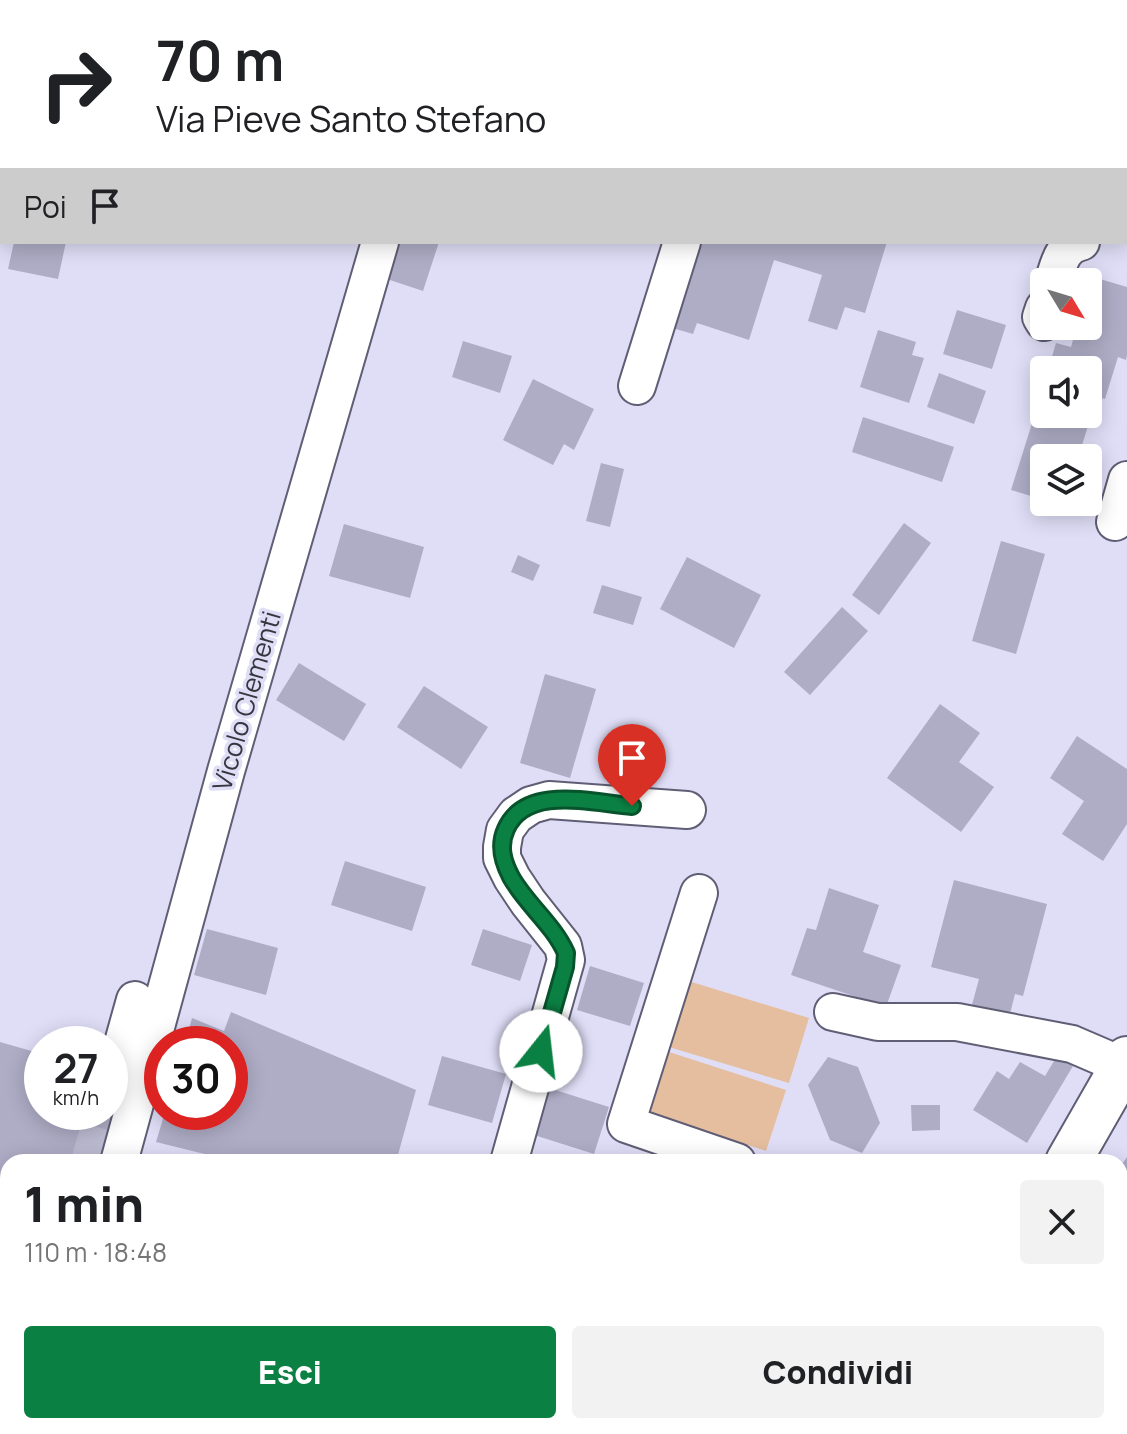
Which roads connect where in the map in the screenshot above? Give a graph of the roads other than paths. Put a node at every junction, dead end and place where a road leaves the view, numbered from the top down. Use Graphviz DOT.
graph roads {
  1 [pos="379,244"];
  2 [pos="681,244"];
  3 [pos="1076,244"];
  4 [pos="1058,268"];
  5 [pos="637,386"];
  6 [pos="1127,480"];
  7 [pos="1115,522"];
  8 [pos="687,810"];
  9 [pos="699,893"];
  10 [pos="135,1000"];
  11 [pos="833,1012"];
  12 [pos="128,1026"];
  13 [pos="1125,1062"];
  14 [pos="121,1154"];
  15 [pos="511,1154"];
  16 [pos="714,1154"];
  17 [pos="1073,1154"];
  1 -- 14 [label="street, Vicolo Clementi"];
  2 -- 5 [label="street"];
  3 -- 4 [label="street"];
  6 -- 7 [label="street"];
  8 -- 15 [label="street"];
  9 -- 16 [label="street"];
  10 -- 12 [label="street"];
  11 -- 13 [label="street"];
  13 -- 17 [label="main road"];
}
